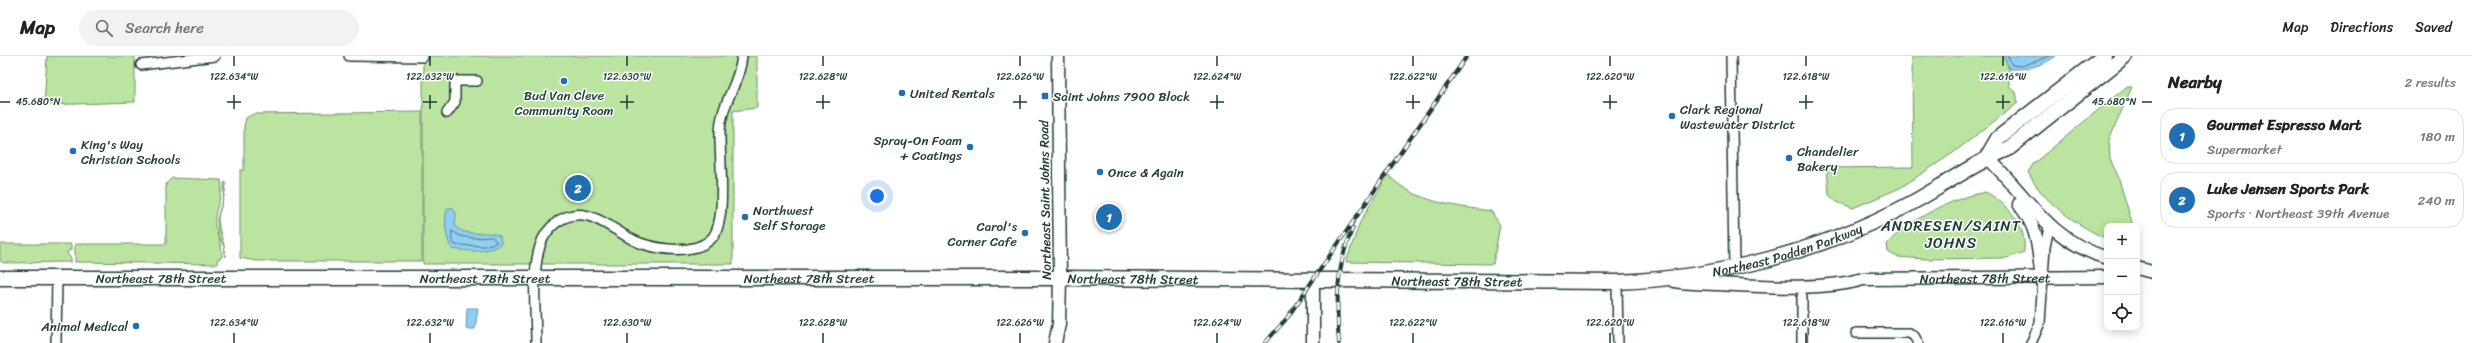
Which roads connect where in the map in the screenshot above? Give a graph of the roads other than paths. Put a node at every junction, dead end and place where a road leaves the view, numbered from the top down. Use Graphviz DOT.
graph roads {
  1 [pos="214,56"];
  2 [pos="349,56"];
  3 [pos="742,56"];
  4 [pos="1058,56"];
  5 [pos="1731,56"];
  6 [pos="2104,56"];
  7 [pos="2125,56"];
  8 [pos="385,57"];
  9 [pos="423,57"];
  10 [pos="175,58"];
  11 [pos="141,65"];
  12 [pos="478,81"];
  13 [pos="447,113"];
  14 [pos="1987,157"];
  15 [pos="2049,227"];
  16 [pos="2104,257"];
  17 [pos="1734,267"];
  18 [pos="2140,269"];
  19 [pos="2152,272"];
  20 [pos="2104,276"];
  21 [pos="2140,276"];
  22 [pos="2152,276"];
  23 [pos="0,278"];
  24 [pos="57,278"];
  25 [pos="1060,278"];
  26 [pos="2042,278"];
  27 [pos="536,279"];
  28 [pos="1665,279"];
  29 [pos="1313,280"];
  30 [pos="1617,282"];
  31 [pos="1802,296"];
  32 [pos="1856,333"];
  33 [pos="1916,339"];
  34 [pos="56,343"];
  35 [pos="536,343"];
  36 [pos="1056,343"];
  37 [pos="1313,343"];
  38 [pos="1618,343"];
  39 [pos="1802,343"];
  40 [pos="2031,343"];
  1 -- 10 [label="street"];
  2 -- 8 [label="street"];
  3 -- 27 [label="street"];
  4 -- 25 [label="street, Northeast Saint Johns Road"];
  5 -- 17 [label="street"];
  6 -- 14 [label="main road, Northeast Padden Parkway"];
  7 -- 14 [label="main road, Northeast Padden Parkway"];
  8 -- 9 [label="street"];
  10 -- 11 [label="street"];
  12 -- 13 [label="street"];
  14 -- 15 [label="street"];
  14 -- 17 [label="main road, Northeast Padden Parkway"];
  14 -- 26 [label="street"];
  15 -- 16 [label="street"];
  15 -- 26 [label="street"];
  17 -- 28 [label="main road, Northeast Padden Parkway"];
  18 -- 19 [label="street"];
  20 -- 26 [label="street, Northeast 78th Street"];
  21 -- 22 [label="street"];
  23 -- 24 [label="main road, Northeast 78th Street"];
  24 -- 27 [label="main road, Northeast 78th Street"];
  24 -- 34 [label="street"];
  25 -- 27 [label="main road, Northeast 78th Street"];
  25 -- 29 [label="main road, Northeast 78th Street"];
  25 -- 36 [label="street, Northeast Saint Johns Road"];
  26 -- 28 [label="street, Northeast 78th Street"];
  26 -- 40 [label="street"];
  27 -- 35 [label="street"];
  28 -- 30 [label="main road, Northeast Padden Parkway"];
  29 -- 30 [label="main road, Northeast 78th Street"];
  29 -- 37 [label="street"];
  30 -- 38 [label="street"];
  31 -- 39 [label="street"];
  32 -- 33 [label="street"];
}
